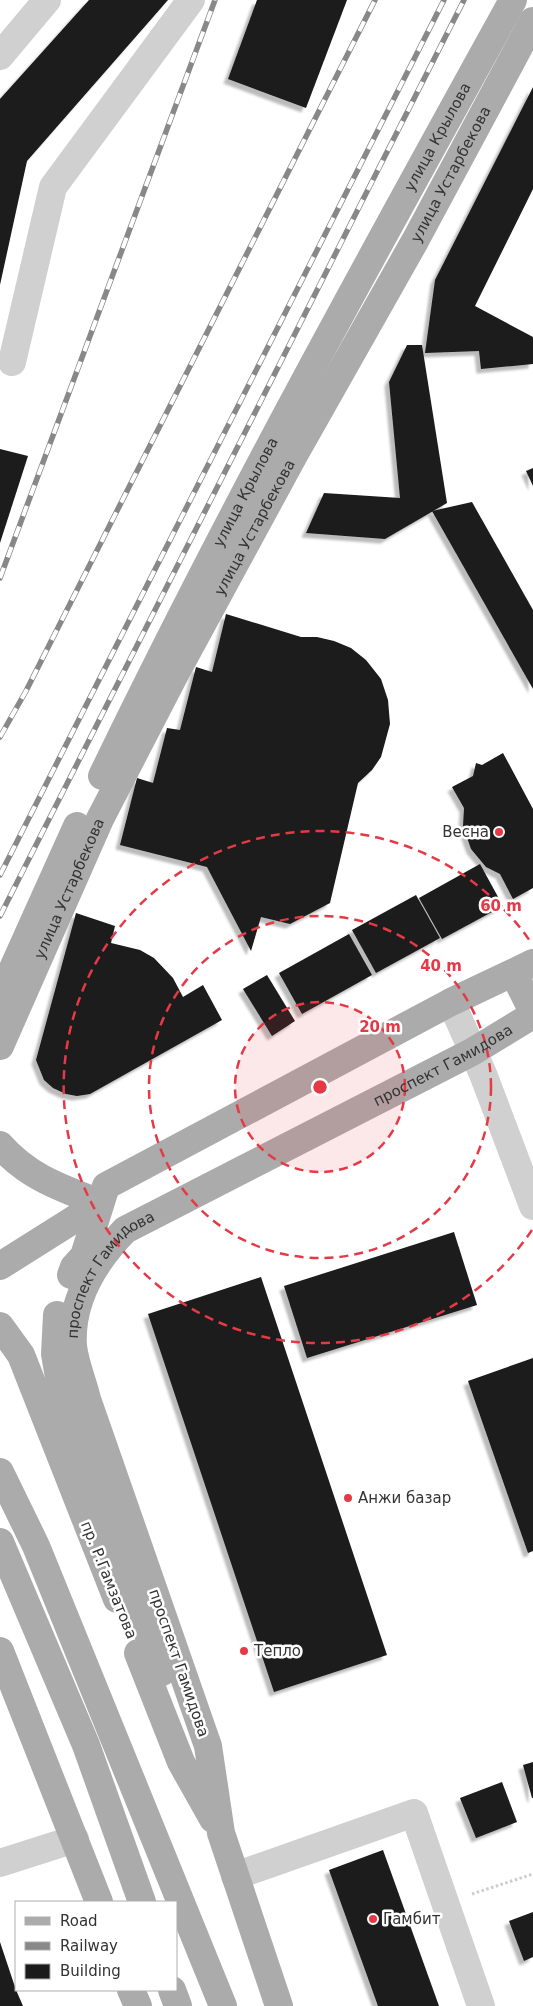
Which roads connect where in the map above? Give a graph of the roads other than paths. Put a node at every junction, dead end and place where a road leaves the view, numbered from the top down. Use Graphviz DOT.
graph roads {
  1 [pos="47,0"];
  2 [pos="191,0"];
  3 [pos="513,0"];
  4 [pos="533,21"];
  5 [pos="0,56"];
  6 [pos="12,362"];
  7 [pos="524,968"];
  8 [pos="0,997"];
  9 [pos="451,1002"];
  10 [pos="533,1014"];
  11 [pos="0,1046"];
  12 [pos="477,1063"];
  13 [pos="0,1144"];
  14 [pos="103,1194"];
  15 [pos="533,1206"];
  16 [pos="0,1266"];
  17 [pos="0,1326"];
  18 [pos="0,1472"];
  19 [pos="0,1542"];
  20 [pos="0,1651"];
  21 [pos="220,1833"];
  22 [pos="75,1838"];
  23 [pos="0,1863"];
  24 [pos="235,1876"];
  25 [pos="99,1901"];
  26 [pos="142,1901"];
  27 [pos="132,1991"];
  28 [pos="172,1991"];
  29 [pos="138,2006"];
  30 [pos="178,2006"];
  31 [pos="223,2006"];
  32 [pos="279,2006"];
  33 [pos="481,2006"];
  1 -- 5 [label="street"];
  2 -- 6 [label="street"];
  3 -- 8 [label="main road, улица Крылова"];
  4 -- 11 [label="main road, улица Устарбекова"];
  7 -- 9 [label="main road"];
  7 -- 10 [label="main road"];
  9 -- 12 [label="street"];
  9 -- 14 [label="main road"];
  10 -- 12 [label="main road, проспект Гамидова"];
  12 -- 15 [label="street"];
  12 -- 21 [label="main road, проспект Гамидова"];
  13 -- 14 [label="main road"];
  14 -- 16 [label="main road"];
  14 -- 21 [label="main road"];
  17 -- 21 [label="main road, пр. Р.Гамзатова"];
  18 -- 31 [label="main road"];
  19 -- 26 [label="main road"];
  20 -- 22 [label="main road"];
  21 -- 24 [label="main road"];
  22 -- 23 [label="street"];
  22 -- 25 [label="main road"];
  24 -- 32 [label="main road"];
  24 -- 33 [label="street"];
  27 -- 29 [label="main road"];
  28 -- 30 [label="main road"];
}
